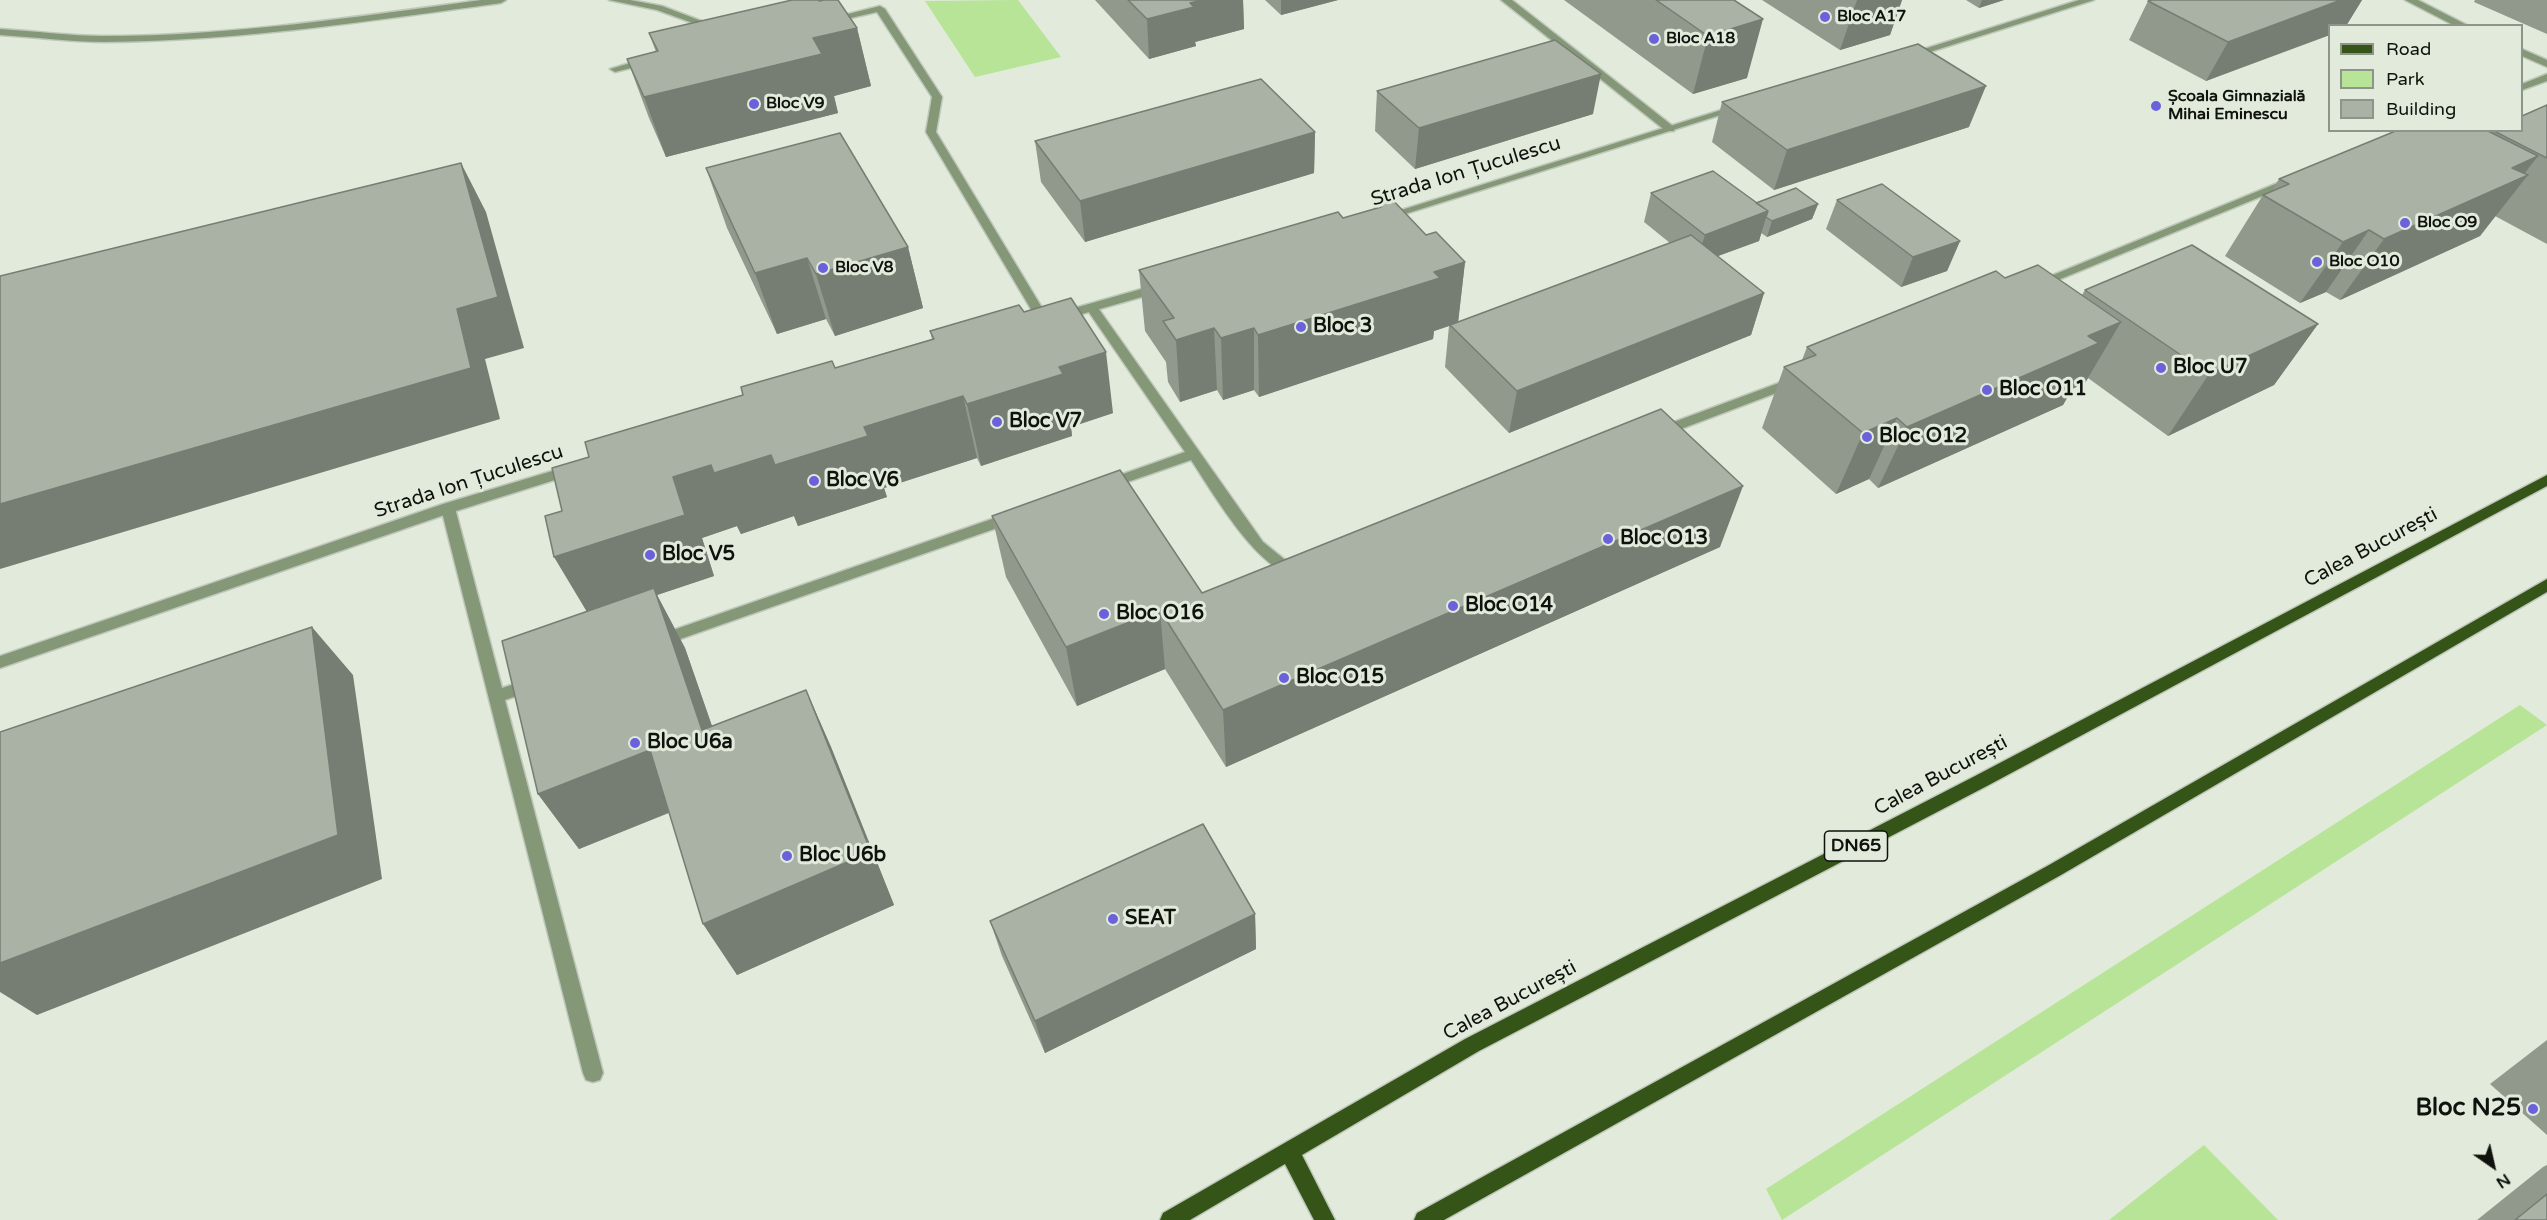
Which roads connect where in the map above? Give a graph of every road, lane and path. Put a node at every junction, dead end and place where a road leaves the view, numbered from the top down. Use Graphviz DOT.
graph roads {
  1 [pos="501,0"];
  2 [pos="614,0"];
  3 [pos="1506,0"];
  4 [pos="2089,0"];
  5 [pos="2410,0"];
  6 [pos="812,24"];
  7 [pos="2460,24"];
  8 [pos="723,31"];
  9 [pos="0,32"];
  10 [pos="2523,52"];
  11 [pos="658,58"];
  12 [pos="1895,60"];
  13 [pos="2547,64"];
  14 [pos="615,69"];
  15 [pos="2547,77"];
  16 [pos="2523,87"];
  17 [pos="1748,105"];
  18 [pos="1670,129"];
  19 [pos="2306,175"];
  20 [pos="1375,220"];
  21 [pos="1171,284"];
  22 [pos="2020,291"];
  23 [pos="1092,308"];
  24 [pos="1809,375"];
  25 [pos="1643,439"];
  26 [pos="1193,454"];
  27 [pos="582,466"];
  28 [pos="2547,480"];
  29 [pos="1093,489"];
  30 [pos="448,508"];
  31 [pos="1026,513"];
  32 [pos="1312,566"];
  33 [pos="2547,585"];
  34 [pos="643,646"];
  35 [pos="0,662"];
  36 [pos="553,677"];
  37 [pos="496,697"];
  38 [pos="593,1073"];
  39 [pos="1289,1151"];
  40 [pos="1170,1220"];
  41 [pos="1325,1220"];
  42 [pos="1424,1220"];
  1 -- 9 [label="street"];
  2 -- 8 [label="street"];
  3 -- 18 [label="street"];
  4 -- 12 [label="street"];
  5 -- 7 [label="street"];
  6 -- 23 [label="street"];
  10 -- 13 [label="street"];
  11 -- 14 [label="street"];
  15 -- 16 [label="street"];
  17 -- 18 [label="street, Strada Ion Țuculescu"];
  18 -- 20 [label="street, Strada Ion Țuculescu"];
  19 -- 22 [label="street"];
  21 -- 23 [label="street"];
  23 -- 26 [label="street"];
  24 -- 25 [label="street"];
  26 -- 29 [label="street"];
  26 -- 32 [label="street"];
  27 -- 30 [label="street, Strada Ion Țuculescu"];
  28 -- 39 [label="main road, Calea București / DN65"];
  30 -- 35 [label="street, Strada Ion Țuculescu"];
  30 -- 37 [label="street"];
  31 -- 34 [label="street"];
  33 -- 42 [label="main road"];
  36 -- 37 [label="street"];
  37 -- 38 [label="street"];
  39 -- 40 [label="main road, Calea București / DN65"];
  39 -- 41 [label="main road"];
}
